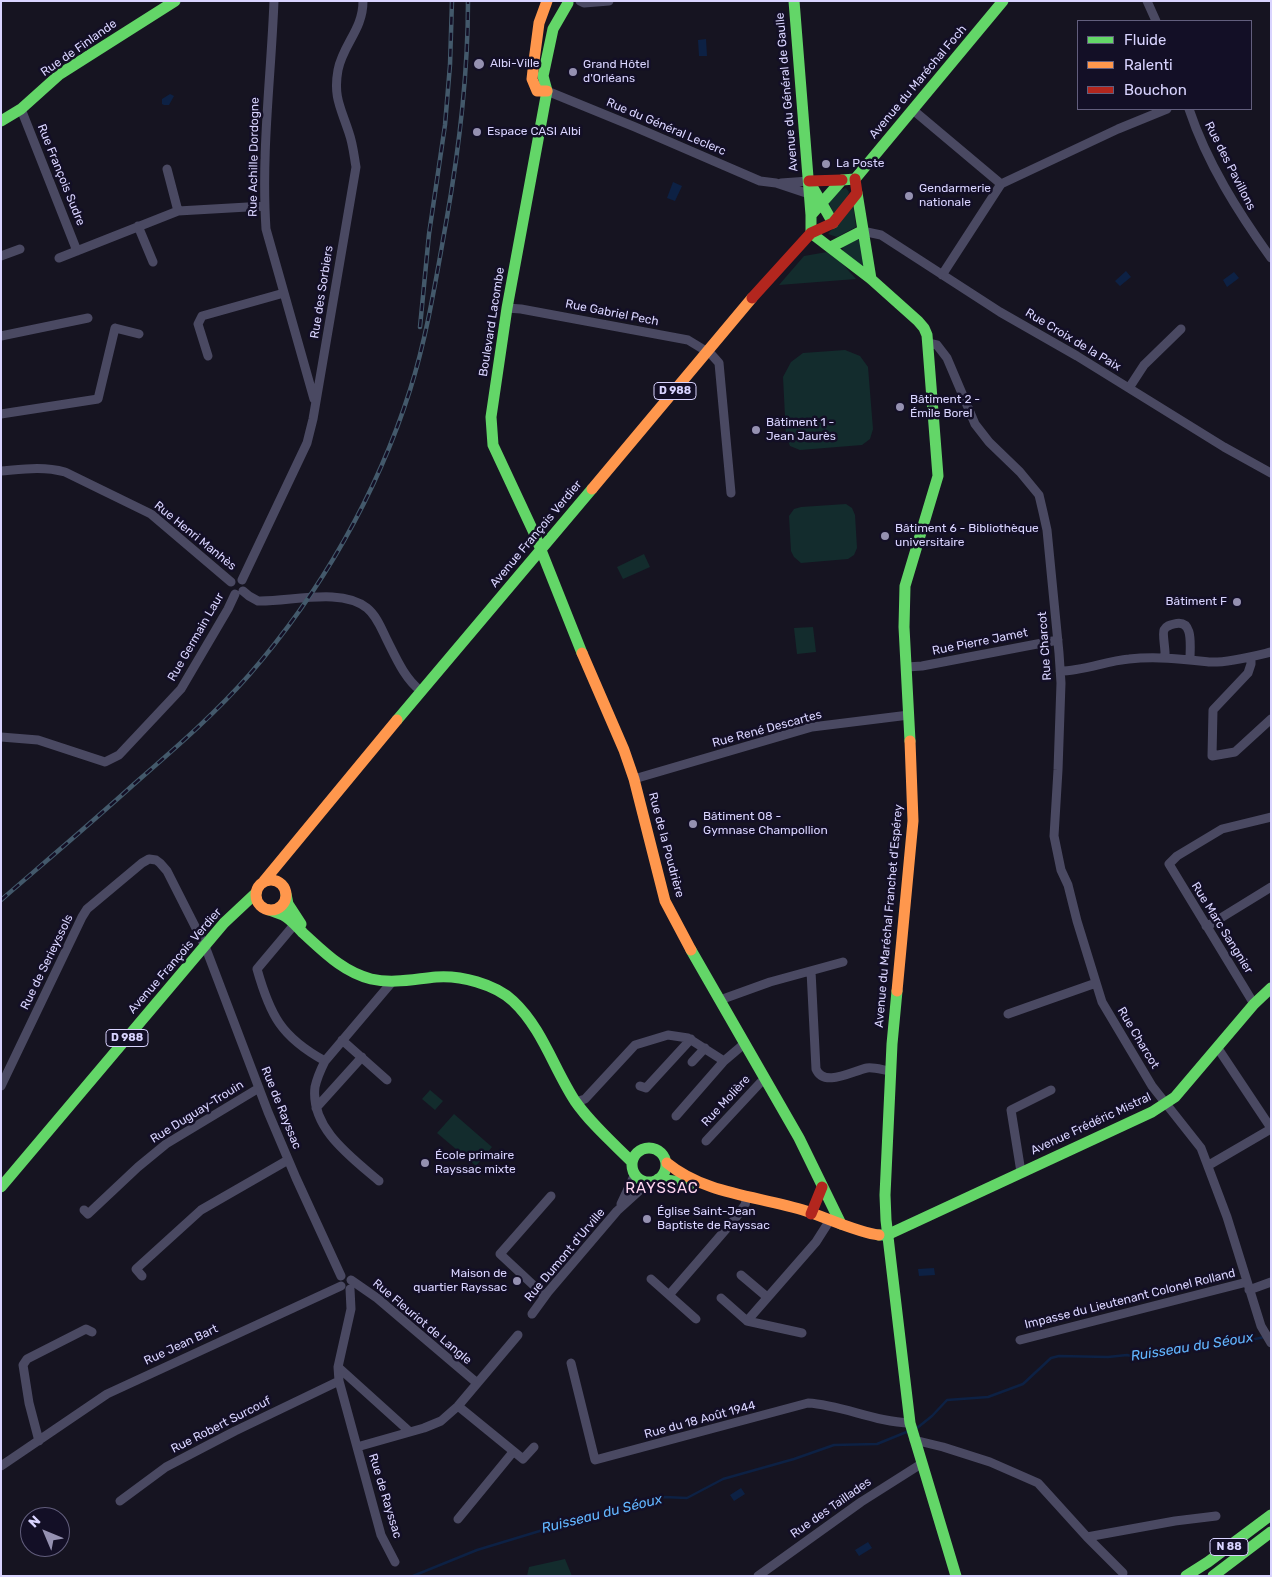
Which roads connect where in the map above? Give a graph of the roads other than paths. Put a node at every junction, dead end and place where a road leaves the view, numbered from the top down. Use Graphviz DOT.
graph roads {
  1 [pos="175,1"];
  2 [pos="274,1"];
  3 [pos="363,1"];
  4 [pos="547,1"];
  5 [pos="609,1"];
  6 [pos="794,1"];
  7 [pos="1003,1"];
  8 [pos="1147,1"];
  9 [pos="570,2"];
  10 [pos="1156,20"];
  11 [pos="547,91"];
  12 [pos="21,110"];
  13 [pos="913,110"];
  14 [pos="1165,110"];
  15 [pos="1189,110"];
  16 [pos="1,121"];
  17 [pos="168,169"];
  18 [pos="855,179"];
  19 [pos="842,180"];
  20 [pos="809,181"];
  21 [pos="776,183"];
  22 [pos="1000,184"];
  23 [pos="857,193"];
  24 [pos="809,194"];
  25 [pos="821,203"];
  26 [pos="265,206"];
  27 [pos="178,211"];
  28 [pos="810,214"];
  29 [pos="833,223"];
  30 [pos="138,226"];
  31 [pos="862,231"];
  32 [pos="811,233"];
  33 [pos="831,247"];
  34 [pos="20,249"];
  35 [pos="77,250"];
  36 [pos="1,256"];
  37 [pos="59,258"];
  38 [pos="1271,258"];
  39 [pos="153,262"];
  40 [pos="942,275"];
  41 [pos="871,279"];
  42 [pos="284,293"];
  43 [pos="507,308"];
  44 [pos="88,318"];
  45 [pos="1181,330"];
  46 [pos="140,334"];
  47 [pos="1,336"];
  48 [pos="928,343"];
  49 [pos="708,352"];
  50 [pos="208,356"];
  51 [pos="306,367"];
  52 [pos="323,368"];
  53 [pos="1129,388"];
  54 [pos="315,402"];
  55 [pos="1,414"];
  56 [pos="1,471"];
  57 [pos="1271,473"];
  58 [pos="731,493"];
  59 [pos="540,550"];
  60 [pos="242,580"];
  61 [pos="231,582"];
  62 [pos="239,592"];
  63 [pos="1058,640"];
  64 [pos="1271,652"];
  65 [pos="1251,657"];
  66 [pos="1165,658"];
  67 [pos="1190,659"];
  68 [pos="907,667"];
  69 [pos="1060,672"];
  70 [pos="421,691"];
  71 [pos="909,715"];
  72 [pos="1271,719"];
  73 [pos="1,737"];
  74 [pos="634,779"];
  75 [pos="1271,817"];
  76 [pos="284,855"];
  77 [pos="264,881"];
  78 [pos="279,883"];
  79 [pos="1271,887"];
  80 [pos="256,893"];
  81 [pos="286,894"];
  82 [pos="247,903"];
  83 [pos="264,907"];
  84 [pos="294,925"];
  85 [pos="1206,926"];
  86 [pos="310,939"];
  87 [pos="205,946"];
  88 [pos="843,962"];
  89 [pos="811,971"];
  90 [pos="392,982"];
  91 [pos="1096,983"];
  92 [pos="1271,988"];
  93 [pos="720,1000"];
  94 [pos="1254,1004"];
  95 [pos="1008,1014"];
  96 [pos="342,1040"];
  97 [pos="691,1040"];
  98 [pos="744,1044"];
  99 [pos="1217,1047"];
  100 [pos="705,1048"];
  101 [pos="362,1058"];
  102 [pos="324,1061"];
  103 [pos="724,1061"];
  104 [pos="692,1062"];
  105 [pos="891,1071"];
  106 [pos="765,1079"];
  107 [pos="387,1080"];
  108 [pos="1,1086"];
  109 [pos="640,1086"];
  110 [pos="259,1088"];
  111 [pos="1051,1090"];
  112 [pos="576,1102"];
  113 [pos="1166,1103"];
  114 [pos="316,1108"];
  115 [pos="676,1116"];
  116 [pos="1271,1128"];
  117 [pos="611,1140"];
  118 [pos="706,1141"];
  119 [pos="641,1149"];
  120 [pos="288,1160"];
  121 [pos="632,1162"];
  122 [pos="666,1163"];
  123 [pos="1209,1165"];
  124 [pos="1021,1172"];
  125 [pos="635,1174"];
  126 [pos="10,1177"];
  127 [pos="379,1181"];
  128 [pos="654,1181"];
  129 [pos="706,1185"];
  130 [pos="1,1186"];
  131 [pos="822,1187"];
  132 [pos="1,1193"];
  133 [pos="551,1196"];
  134 [pos="747,1196"];
  135 [pos="84,1210"];
  136 [pos="617,1211"];
  137 [pos="811,1214"];
  138 [pos="836,1222"];
  139 [pos="887,1235"];
  140 [pos="741,1275"];
  141 [pos="142,1276"];
  142 [pos="651,1279"];
  143 [pos="1271,1282"];
  144 [pos="347,1285"];
  145 [pos="1248,1286"];
  146 [pos="669,1295"];
  147 [pos="545,1296"];
  148 [pos="767,1297"];
  149 [pos="721,1298"];
  150 [pos="532,1314"];
  151 [pos="696,1319"];
  152 [pos="747,1321"];
  153 [pos="92,1332"];
  154 [pos="802,1333"];
  155 [pos="518,1335"];
  156 [pos="1267,1338"];
  157 [pos="1020,1340"];
  158 [pos="571,1363"];
  159 [pos="338,1367"];
  160 [pos="338,1381"];
  161 [pos="477,1383"];
  162 [pos="458,1406"];
  163 [pos="912,1431"];
  164 [pos="410,1432"];
  165 [pos="38,1441"];
  166 [pos="358,1447"];
  167 [pos="534,1447"];
  168 [pos="513,1452"];
  169 [pos="921,1464"];
  170 [pos="1,1466"];
  171 [pos="120,1501"];
  172 [pos="1271,1515"];
  173 [pos="1216,1516"];
  174 [pos="458,1518"];
  175 [pos="1271,1532"];
  176 [pos="1087,1536"];
  177 [pos="395,1562"];
  178 [pos="1123,1573"];
  179 [pos="758,1576"];
  180 [pos="956,1576"];
  181 [pos="1186,1576"];
  182 [pos="1213,1576"];
  1 -- 12 [label="main road, Rue de Finlande"];
  2 -- 26 [label="street, Rue Achille Dordogne"];
  3 -- 52 [label="street, Rue des Sorbiers"];
  4 -- 11 [label="main road"];
  5 -- 9 [label="street"];
  6 -- 20 [label="main road, Avenue du Général de Gaulle"];
  7 -- 13 [label="main road, Avenue du Maréchal Foch"];
  8 -- 10 [label="street"];
  9 -- 11 [label="main road, Boulevard Lacombe"];
  11 -- 21 [label="street, Rue du Général Leclerc"];
  11 -- 43 [label="main road, Boulevard Lacombe"];
  12 -- 16 [label="main road, Rue de Finlande"];
  12 -- 35 [label="street, Rue François Sudre"];
  13 -- 18 [label="main road, Avenue du Maréchal Foch"];
  13 -- 22 [label="street"];
  14 -- 22 [label="street"];
  15 -- 38 [label="street, Rue des Pavillons"];
  17 -- 27 [label="street"];
  18 -- 19 [label="main road"];
  18 -- 23 [label="main road"];
  19 -- 20 [label="main road"];
  19 -- 25 [label="main road"];
  20 -- 21 [label="street"];
  20 -- 24 [label="main road, Avenue du Général de Gaulle"];
  20 -- 25 [label="main road"];
  21 -- 24 [label="street"];
  22 -- 40 [label="street"];
  23 -- 29 [label="main road"];
  23 -- 31 [label="main road"];
  24 -- 28 [label="main road, Avenue du Général de Gaulle"];
  25 -- 28 [label="main road"];
  25 -- 29 [label="main road"];
  26 -- 27 [label="street"];
  26 -- 42 [label="street, Rue Achille Dordogne"];
  27 -- 30 [label="street"];
  28 -- 32 [label="main road, Avenue du Général de Gaulle"];
  29 -- 32 [label="main road"];
  30 -- 35 [label="street"];
  30 -- 39 [label="street"];
  31 -- 33 [label="main road"];
  31 -- 40 [label="street, Rue Croix de la Paix"];
  31 -- 41 [label="main road"];
  32 -- 33 [label="main road, Avenue du Maréchal Franchet d'Espérey"];
  32 -- 49 [label="main road, Avenue François Verdier / D 988"];
  33 -- 41 [label="main road, Avenue du Maréchal Franchet d'Espérey"];
  34 -- 36 [label="street"];
  35 -- 37 [label="street"];
  40 -- 53 [label="street, Rue Croix de la Paix"];
  41 -- 48 [label="main road, Avenue du Maréchal Franchet d'Espérey"];
  42 -- 50 [label="street"];
  42 -- 51 [label="street, Rue Achille Dordogne"];
  43 -- 49 [label="street, Rue Gabriel Pech"];
  43 -- 59 [label="main road, Boulevard Lacombe"];
  44 -- 47 [label="street"];
  45 -- 53 [label="street"];
  46 -- 55 [label="street"];
  48 -- 63 [label="street, Rue Charcot"];
  48 -- 68 [label="main road, Avenue du Maréchal Franchet d'Espérey"];
  49 -- 58 [label="street"];
  49 -- 59 [label="main road, Avenue François Verdier / D 988"];
  51 -- 52 [label="street"];
  51 -- 54 [label="street, Rue Achille Dordogne"];
  52 -- 54 [label="street, Rue des Sorbiers"];
  53 -- 57 [label="street, Rue Croix de la Paix"];
  54 -- 60 [label="street, Rue des Sorbiers"];
  56 -- 61 [label="street, Rue Henri Manhès"];
  59 -- 70 [label="main road, Avenue François Verdier / D 988"];
  59 -- 74 [label="main road, Rue de la Poudrière"];
  60 -- 61 [label="street"];
  60 -- 62 [label="street"];
  61 -- 62 [label="street"];
  62 -- 70 [label="street"];
  62 -- 73 [label="street, Rue Germain Laur"];
  63 -- 68 [label="street, Rue Pierre Jamet"];
  63 -- 69 [label="street, Rue Charcot"];
  64 -- 65 [label="street"];
  65 -- 67 [label="street"];
  65 -- 72 [label="street"];
  66 -- 67 [label="street"];
  66 -- 67 [label="street"];
  66 -- 69 [label="street"];
  68 -- 71 [label="main road, Avenue du Maréchal Franchet d'Espérey"];
  69 -- 91 [label="street, Rue Charcot"];
  70 -- 76 [label="main road, Avenue François Verdier / D 988"];
  71 -- 74 [label="street, Rue René Descartes"];
  71 -- 105 [label="main road, Avenue du Maréchal Franchet d'Espérey"];
  74 -- 93 [label="main road, Rue de la Poudrière"];
  75 -- 85 [label="street, Rue Marc Sangnier"];
  76 -- 77 [label="main road, Avenue François Verdier / D 988"];
  76 -- 78 [label="main road, Avenue François Verdier / D 988"];
  77 -- 78 [label="main road"];
  77 -- 80 [label="main road"];
  78 -- 81 [label="main road"];
  79 -- 85 [label="street"];
  80 -- 82 [label="main road, Avenue François Verdier / D 988"];
  80 -- 83 [label="main road"];
  81 -- 83 [label="main road"];
  81 -- 86 [label="main road"];
  82 -- 83 [label="main road"];
  82 -- 87 [label="main road, Avenue François Verdier / D 988"];
  83 -- 84 [label="main road"];
  84 -- 86 [label="main road"];
  84 -- 102 [label="street"];
  85 -- 94 [label="street, Rue Marc Sangnier"];
  86 -- 90 [label="main road"];
  87 -- 108 [label="street, Rue de Serieyssols"];
  87 -- 110 [label="street, Rue de Rayssac"];
  87 -- 126 [label="main road, Avenue François Verdier / D 988"];
  88 -- 89 [label="street"];
  89 -- 93 [label="street"];
  89 -- 105 [label="street"];
  90 -- 96 [label="street"];
  90 -- 112 [label="main road"];
  91 -- 95 [label="street"];
  91 -- 113 [label="street, Rue Charcot"];
  92 -- 94 [label="main road, Avenue Frédéric Mistral"];
  93 -- 98 [label="main road, Rue de la Poudrière"];
  94 -- 99 [label="main road, Avenue Frédéric Mistral"];
  96 -- 101 [label="street"];
  96 -- 102 [label="street"];
  97 -- 100 [label="street"];
  97 -- 109 [label="street"];
  97 -- 112 [label="street"];
  98 -- 103 [label="street"];
  98 -- 106 [label="main road, Rue de la Poudrière"];
  99 -- 113 [label="main road, Avenue Frédéric Mistral"];
  99 -- 116 [label="street"];
  100 -- 103 [label="street"];
  100 -- 104 [label="street"];
  101 -- 107 [label="street"];
  101 -- 114 [label="street"];
  102 -- 114 [label="street"];
  103 -- 115 [label="street"];
  105 -- 139 [label="main road, Avenue du Maréchal Franchet d'Espérey"];
  106 -- 118 [label="street, Rue Molière"];
  106 -- 131 [label="main road, Rue de la Poudrière"];
  110 -- 120 [label="street, Rue de Rayssac"];
  110 -- 135 [label="street, Rue Duguay-Trouin"];
  111 -- 124 [label="street"];
  112 -- 117 [label="main road"];
  113 -- 123 [label="street, Rue Charcot"];
  113 -- 124 [label="main road, Avenue Frédéric Mistral"];
  114 -- 127 [label="street"];
  116 -- 123 [label="street"];
  117 -- 119 [label="main road"];
  117 -- 121 [label="main road"];
  119 -- 121 [label="main road"];
  119 -- 122 [label="main road"];
  120 -- 141 [label="street"];
  120 -- 144 [label="street, Rue de Rayssac"];
  121 -- 125 [label="main road"];
  122 -- 128 [label="main road"];
  122 -- 129 [label="main road"];
  123 -- 145 [label="street, Rue Charcot"];
  124 -- 139 [label="main road, Avenue Frédéric Mistral"];
  125 -- 128 [label="main road"];
  125 -- 136 [label="street, Rue Dumont d'Urville"];
  126 -- 130 [label="main road, Avenue François Verdier / D 988"];
  126 -- 132 [label="main road, Avenue François Verdier / D 988"];
  128 -- 129 [label="main road"];
  128 -- 136 [label="street, Rue Dumont d'Urville"];
  129 -- 134 [label="main road"];
  131 -- 137 [label="main road"];
  131 -- 138 [label="main road, Rue de la Poudrière"];
  133 -- 147 [label="street"];
  134 -- 137 [label="main road"];
  134 -- 146 [label="street"];
  136 -- 147 [label="street, Rue Dumont d'Urville"];
  137 -- 138 [label="main road"];
  138 -- 139 [label="main road"];
  138 -- 148 [label="street"];
  139 -- 163 [label="main road, Avenue du Maréchal Franchet d'Espérey"];
  140 -- 148 [label="street"];
  142 -- 146 [label="street"];
  143 -- 145 [label="street, Impasse du Lieutenant Colonel Rolland"];
  144 -- 159 [label="street, Rue de Rayssac"];
  144 -- 161 [label="street, Rue Fleuriot de Langle"];
  144 -- 165 [label="street, Rue Jean Bart"];
  145 -- 156 [label="street, Rue Charcot"];
  145 -- 157 [label="street, Impasse du Lieutenant Colonel Rolland"];
  146 -- 151 [label="street"];
  147 -- 150 [label="street, Rue Dumont d'Urville"];
  148 -- 152 [label="street"];
  149 -- 152 [label="street"];
  152 -- 154 [label="street"];
  153 -- 165 [label="street"];
  155 -- 161 [label="street"];
  158 -- 163 [label="street, Rue du 18 Août 1944"];
  159 -- 160 [label="street, Rue de Rayssac"];
  159 -- 164 [label="street"];
  160 -- 166 [label="street, Rue de Rayssac"];
  160 -- 171 [label="street, Rue Robert Surcouf"];
  161 -- 162 [label="street"];
  162 -- 164 [label="street"];
  162 -- 168 [label="street"];
  163 -- 169 [label="main road, Avenue du Maréchal Franchet d'Espérey"];
  163 -- 176 [label="street"];
  164 -- 166 [label="street"];
  165 -- 170 [label="street, Rue Jean Bart"];
  166 -- 177 [label="street, Rue de Rayssac"];
  167 -- 168 [label="street"];
  168 -- 174 [label="street"];
  169 -- 179 [label="street, Rue des Taillades"];
  169 -- 180 [label="main road, Avenue du Maréchal Franchet d'Espérey"];
  172 -- 181 [label="main road, N 88"];
  173 -- 176 [label="street"];
  175 -- 182 [label="main road, N 88"];
  176 -- 178 [label="street"];
}
